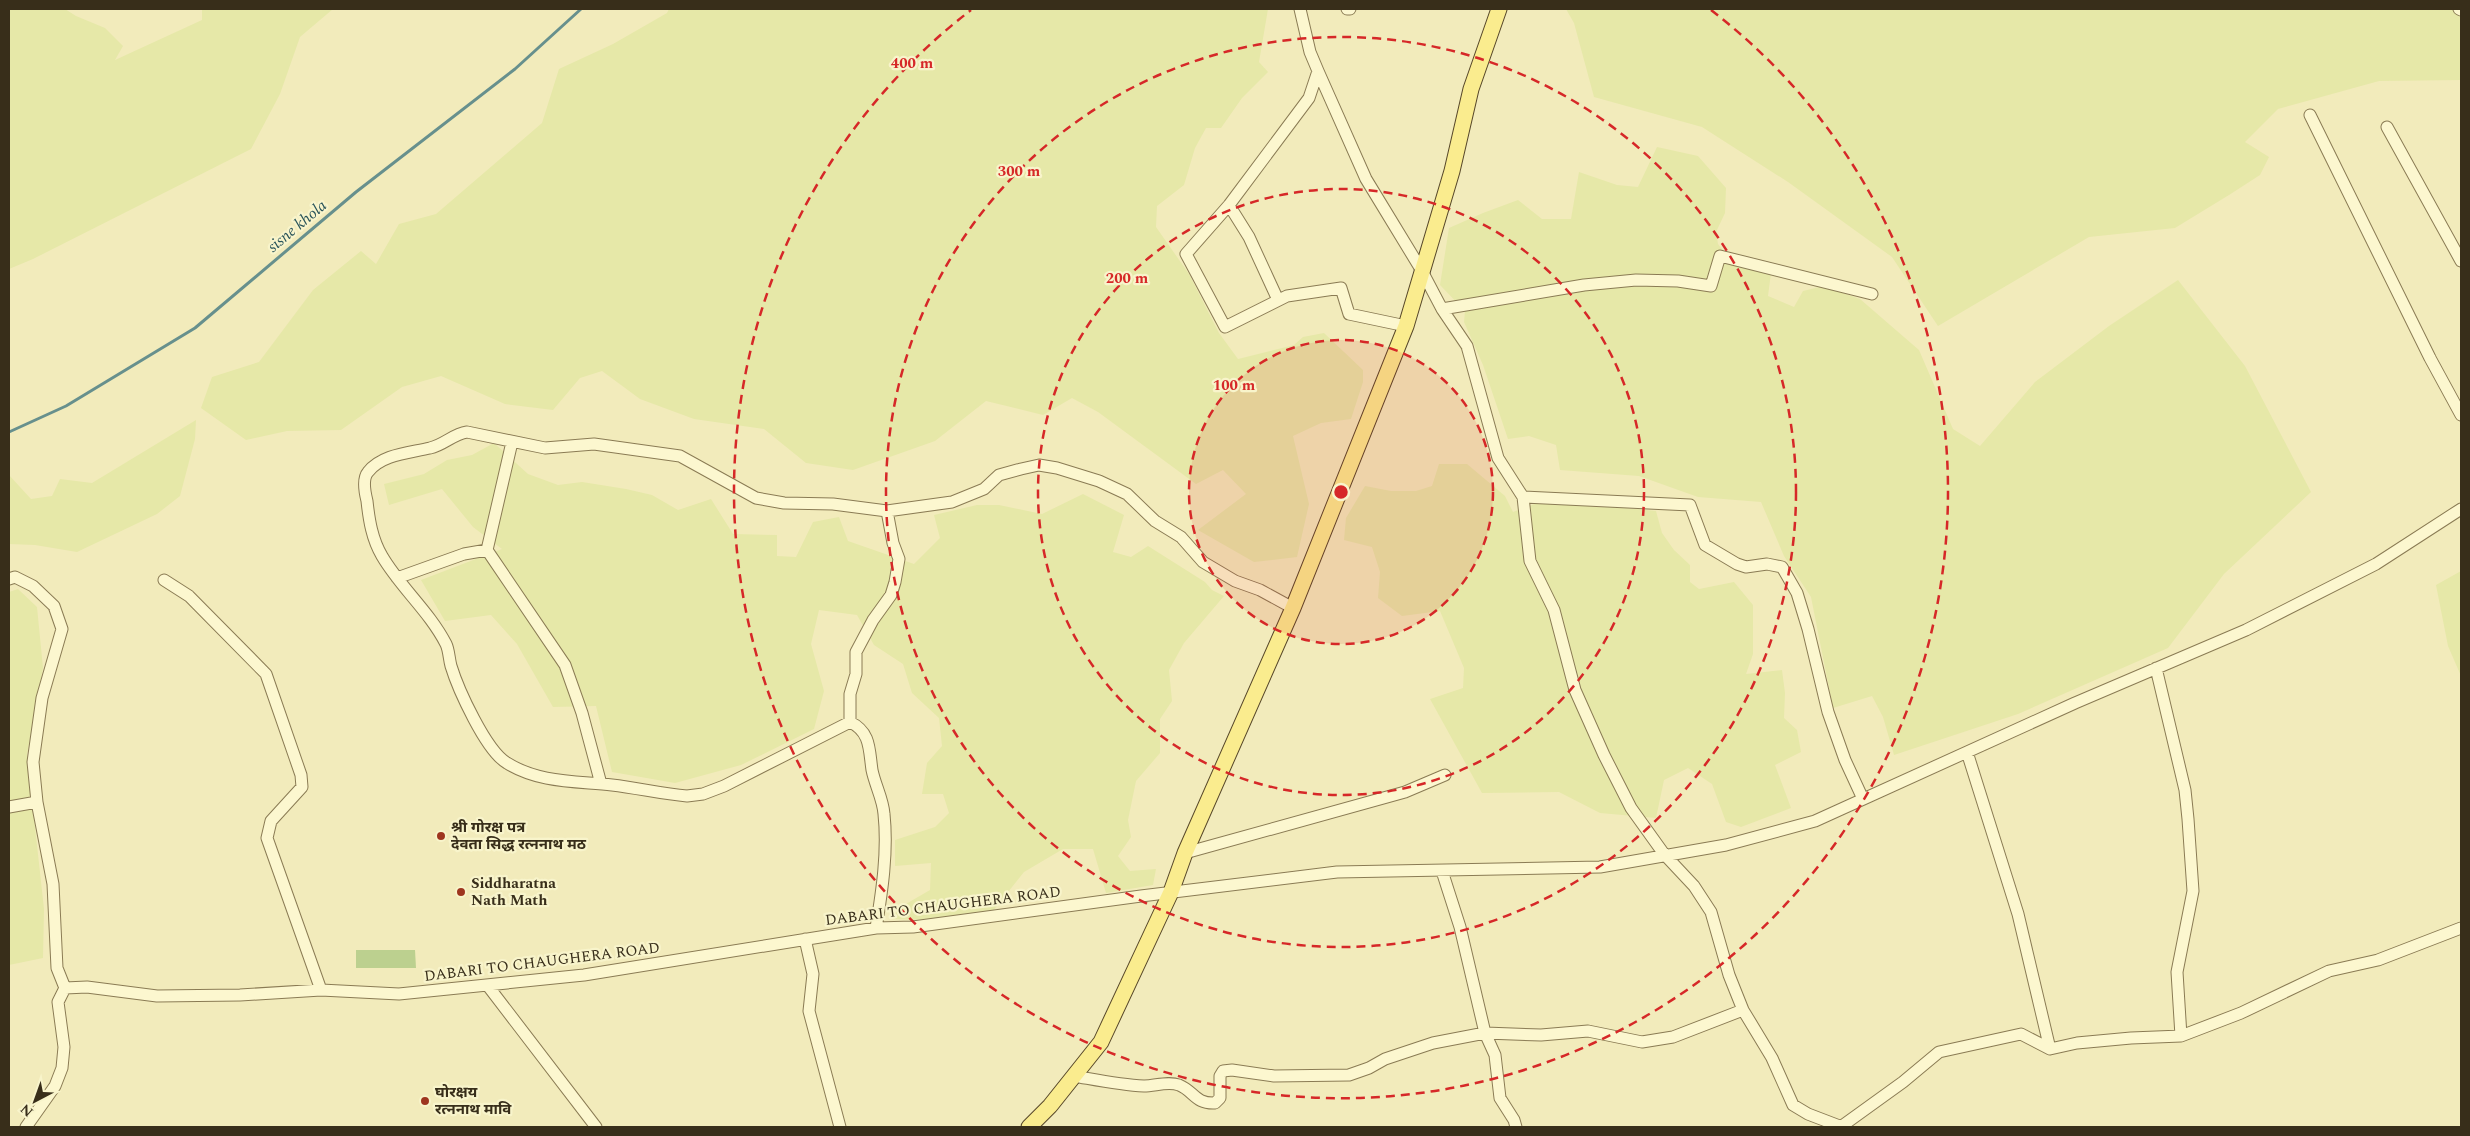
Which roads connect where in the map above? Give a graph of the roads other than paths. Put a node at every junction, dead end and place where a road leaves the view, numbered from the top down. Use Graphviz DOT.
graph roads {
  1 [pos="1300,9"];
  2 [pos="1499,9"];
  3 [pos="1318,71"];
  4 [pos="2310,115"];
  5 [pos="2387,127"];
  6 [pos="1229,205"];
  7 [pos="2461,261"];
  8 [pos="1422,271"];
  9 [pos="1872,294"];
  10 [pos="1278,300"];
  11 [pos="1442,309"];
  12 [pos="1406,326"];
  13 [pos="2461,415"];
  14 [pos="512,442"];
  15 [pos="1523,497"];
  16 [pos="2461,509"];
  17 [pos="887,511"];
  18 [pos="487,550"];
  19 [pos="397,578"];
  20 [pos="9,579"];
  21 [pos="164,580"];
  22 [pos="1292,608"];
  23 [pos="2156,668"];
  24 [pos="850,722"];
  25 [pos="1967,752"];
  26 [pos="1445,775"];
  27 [pos="601,784"];
  28 [pos="1863,799"];
  29 [pos="37,802"];
  30 [pos="9,807"];
  31 [pos="1185,853"];
  32 [pos="1664,854"];
  33 [pos="1442,871"];
  34 [pos="1172,892"];
  35 [pos="876,928"];
  36 [pos="2461,928"];
  37 [pos="805,939"];
  38 [pos="488,986"];
  39 [pos="65,988"];
  40 [pos="321,990"];
  41 [pos="1743,1010"];
  42 [pos="1485,1033"];
  43 [pos="2182,1036"];
  44 [pos="2050,1049"];
  45 [pos="1074,1076"];
  46 [pos="26,1127"];
  47 [pos="596,1127"];
  48 [pos="840,1127"];
  49 [pos="1029,1127"];
  50 [pos="1516,1127"];
  51 [pos="1842,1127"];
  1 -- 3 [label="street"];
  2 -- 8 [label="main road"];
  3 -- 6 [label="street"];
  3 -- 8 [label="street"];
  4 -- 13 [label="street"];
  5 -- 7 [label="street"];
  6 -- 10 [label="street"];
  6 -- 10 [label="street"];
  8 -- 11 [label="street"];
  8 -- 12 [label="main road"];
  9 -- 11 [label="street"];
  10 -- 12 [label="street"];
  11 -- 15 [label="street"];
  12 -- 22 [label="main road"];
  14 -- 17 [label="street"];
  14 -- 18 [label="street"];
  14 -- 19 [label="street"];
  15 -- 28 [label="street"];
  15 -- 32 [label="street"];
  16 -- 23 [label="street, DABARI TO CHAUGHERA ROAD"];
  17 -- 22 [label="street"];
  17 -- 24 [label="street"];
  18 -- 19 [label="street"];
  18 -- 27 [label="street"];
  19 -- 27 [label="street"];
  20 -- 29 [label="street"];
  21 -- 40 [label="street"];
  22 -- 31 [label="main road"];
  23 -- 25 [label="street, DABARI TO CHAUGHERA ROAD"];
  23 -- 43 [label="street"];
  24 -- 27 [label="street"];
  24 -- 35 [label="street"];
  25 -- 28 [label="street, DABARI TO CHAUGHERA ROAD"];
  25 -- 44 [label="street"];
  26 -- 31 [label="street"];
  28 -- 32 [label="street, DABARI TO CHAUGHERA ROAD"];
  29 -- 30 [label="street"];
  29 -- 39 [label="street"];
  31 -- 34 [label="main road"];
  32 -- 33 [label="street, DABARI TO CHAUGHERA ROAD"];
  32 -- 41 [label="street"];
  33 -- 34 [label="street, DABARI TO CHAUGHERA ROAD"];
  33 -- 42 [label="street"];
  34 -- 35 [label="street, DABARI TO CHAUGHERA ROAD"];
  34 -- 45 [label="main road"];
  35 -- 37 [label="street, DABARI TO CHAUGHERA ROAD"];
  36 -- 43 [label="street"];
  37 -- 38 [label="street, DABARI TO CHAUGHERA ROAD"];
  37 -- 48 [label="street"];
  38 -- 40 [label="street, DABARI TO CHAUGHERA ROAD"];
  38 -- 47 [label="street"];
  39 -- 40 [label="street, DABARI TO CHAUGHERA ROAD"];
  39 -- 46 [label="street"];
  41 -- 42 [label="street"];
  41 -- 51 [label="street"];
  42 -- 45 [label="street"];
  42 -- 50 [label="street"];
  43 -- 44 [label="street"];
  44 -- 51 [label="street"];
  45 -- 49 [label="main road"];
}
